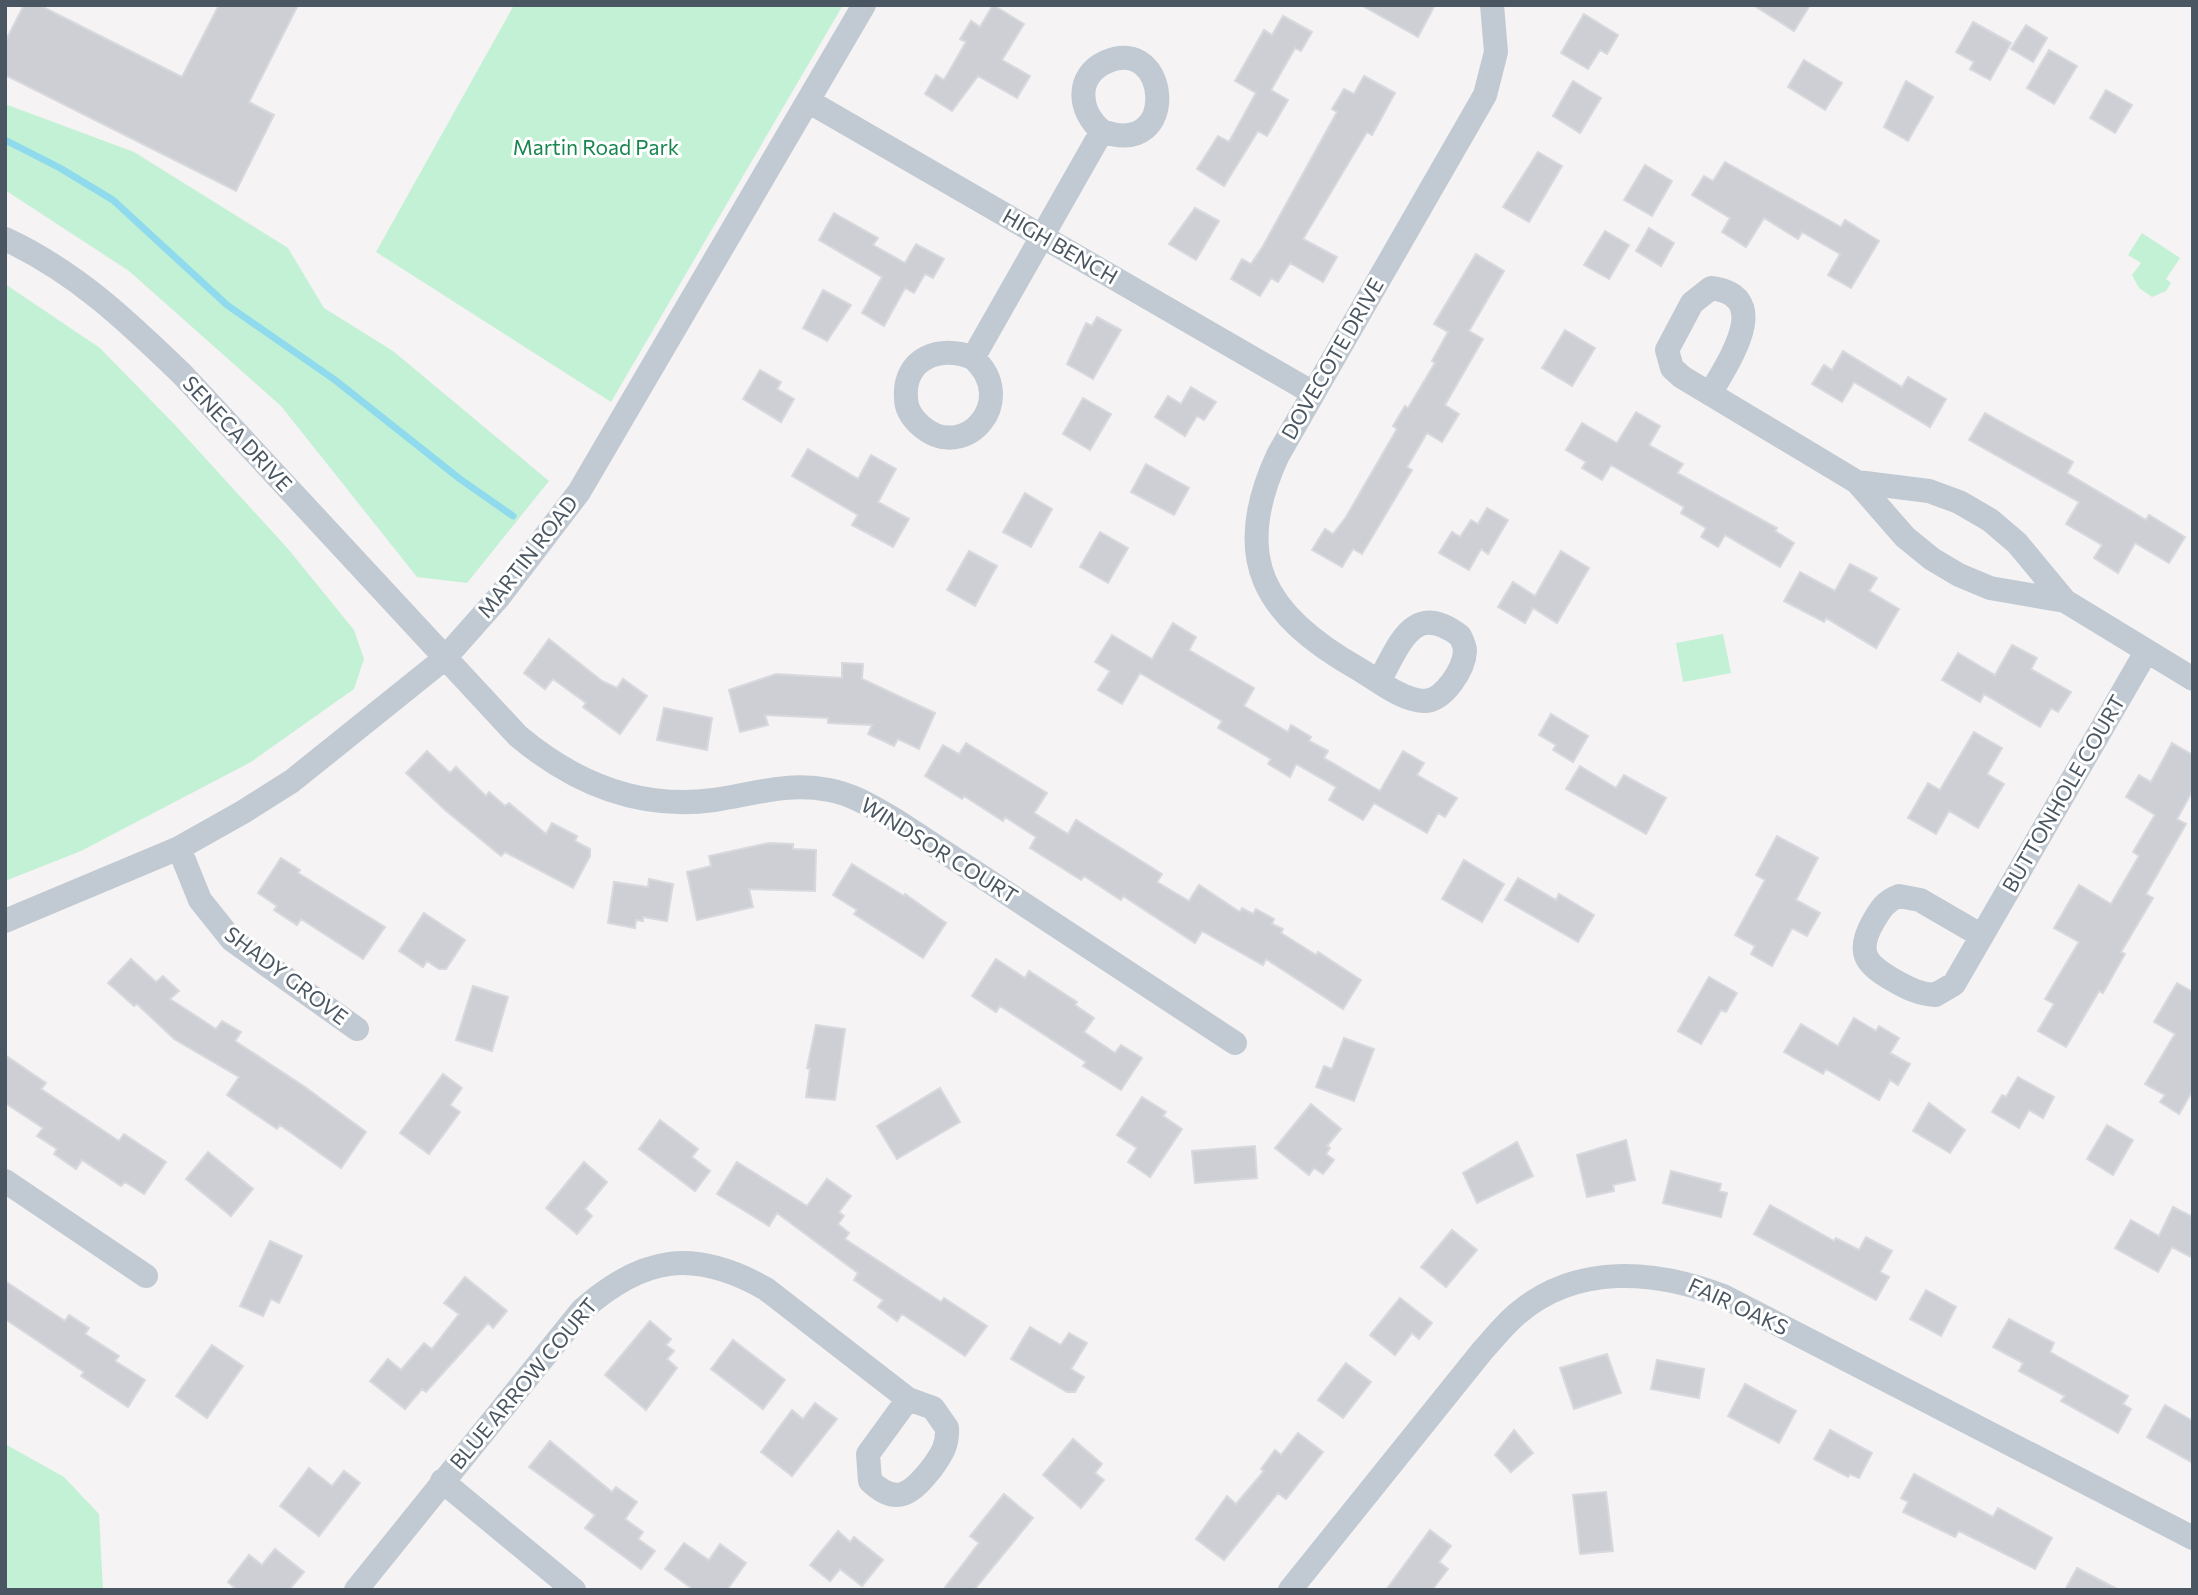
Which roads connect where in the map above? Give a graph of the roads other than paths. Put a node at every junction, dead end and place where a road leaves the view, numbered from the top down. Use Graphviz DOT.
graph roads {
  1 [pos="864,5"];
  2 [pos="1492,5"];
  3 [pos="808,101"];
  4 [pos="1102,131"];
  5 [pos="1041,236"];
  6 [pos="5,239"];
  7 [pos="973,358"];
  8 [pos="1313,393"];
  9 [pos="1710,394"];
  10 [pos="1857,482"];
  11 [pos="2065,601"];
  12 [pos="2146,652"];
  13 [pos="444,659"];
  14 [pos="2193,678"];
  15 [pos="1379,681"];
  16 [pos="179,848"];
  17 [pos="5,921"];
  18 [pos="1982,936"];
  19 [pos="357,1029"];
  20 [pos="1235,1043"];
  21 [pos="5,1181"];
  22 [pos="146,1276"];
  23 [pos="908,1398"];
  24 [pos="442,1481"];
  25 [pos="2193,1538"];
  26 [pos="356,1590"];
  27 [pos="574,1590"];
  28 [pos="1290,1590"];
  1 -- 3 [label="street, MARTIN ROAD"];
  2 -- 8 [label="street, DOVECOTE DRIVE"];
  3 -- 5 [label="street, HIGH BENCH"];
  3 -- 13 [label="street, MARTIN ROAD"];
  4 -- 5 [label="street"];
  5 -- 7 [label="street"];
  5 -- 8 [label="street, HIGH BENCH"];
  6 -- 13 [label="street, SENECA DRIVE"];
  8 -- 15 [label="street, DOVECOTE DRIVE"];
  9 -- 10 [label="street"];
  10 -- 11 [label="street"];
  10 -- 11 [label="street"];
  11 -- 12 [label="street"];
  12 -- 14 [label="street"];
  12 -- 18 [label="street, BUTTONHOLE COURT"];
  13 -- 16 [label="street, MARTIN ROAD"];
  13 -- 20 [label="street, WINDSOR COURT"];
  16 -- 17 [label="street, MARTIN ROAD"];
  16 -- 19 [label="street, SHADY GROVE"];
  18 -- 18 [label="street, BUTTONHOLE COURT"];
  21 -- 22 [label="street"];
  23 -- 24 [label="street, BLUE ARROW COURT"];
  24 -- 26 [label="street, BLUE ARROW COURT"];
  24 -- 27 [label="street"];
  25 -- 28 [label="street, FAIR OAKS"];
}
